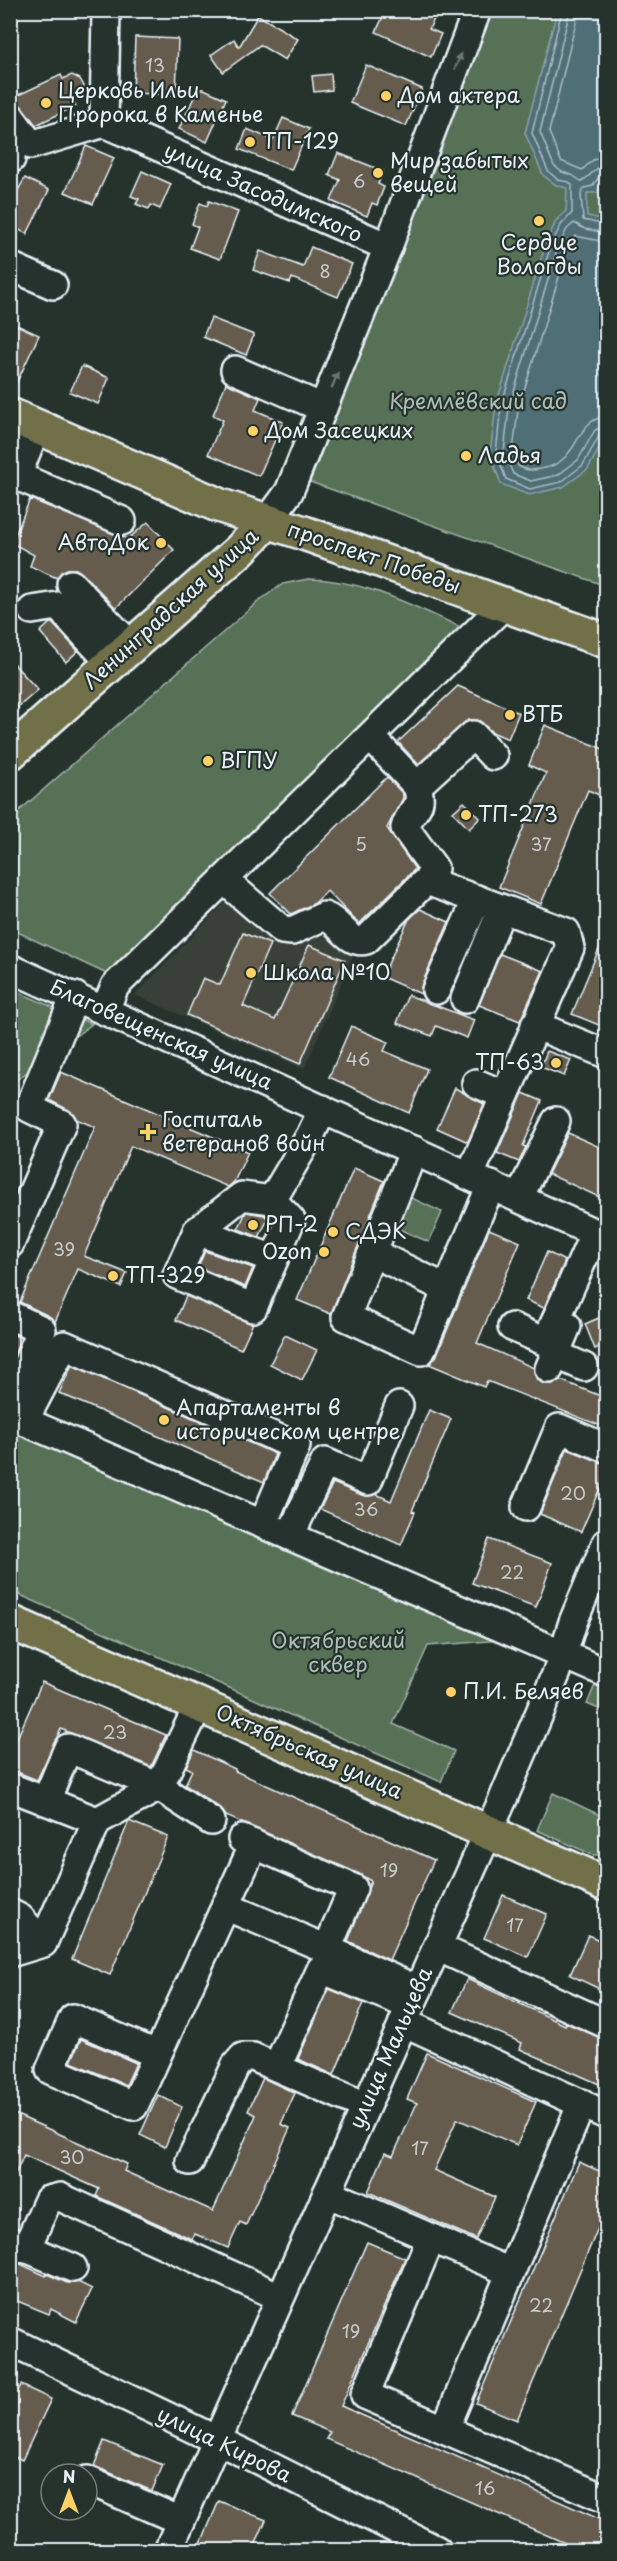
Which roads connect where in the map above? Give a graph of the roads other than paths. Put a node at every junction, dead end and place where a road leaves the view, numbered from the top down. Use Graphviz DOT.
graph roads {
  1 [pos="106,10"];
  2 [pos="469,13"];
  3 [pos="10,116"];
  4 [pos="104,123"];
  5 [pos="388,248"];
  6 [pos="10,266"];
  7 [pos="53,285"];
  8 [pos="234,370"];
  9 [pos="323,408"];
  10 [pos="24,422"];
  11 [pos="13,474"];
  12 [pos="122,521"];
  13 [pos="267,522"];
  14 [pos="71,584"];
  15 [pos="505,604"];
  16 [pos="32,610"];
  17 [pos="606,641"];
  18 [pos="120,654"];
  19 [pos="370,737"];
  20 [pos="11,751"];
  21 [pos="493,756"];
  22 [pos="417,786"];
  23 [pos="224,880"];
  24 [pos="427,881"];
  25 [pos="477,899"];
  26 [pos="502,909"];
  27 [pos="10,968"];
  28 [pos="436,990"];
  29 [pos="75,996"];
  30 [pos="465,999"];
  31 [pos="105,1010"];
  32 [pos="535,1025"];
  33 [pos="606,1054"];
  34 [pos="476,1083"];
  35 [pos="504,1095"];
  36 [pos="323,1109"];
  37 [pos="556,1122"];
  38 [pos="414,1150"];
  39 [pos="481,1180"];
  40 [pos="519,1198"];
  41 [pos="272,1200"];
  42 [pos="197,1231"];
  43 [pos="602,1236"];
  44 [pos="10,1244"];
  45 [pos="373,1253"];
  46 [pos="274,1259"];
  47 [pos="447,1289"];
  48 [pos="10,1315"];
  49 [pos="513,1327"];
  50 [pos="584,1366"];
  51 [pos="399,1406"];
  52 [pos="22,1413"];
  53 [pos="606,1448"];
  54 [pos="526,1507"];
  55 [pos="263,1524"];
  56 [pos="291,1536"];
  57 [pos="606,1543"];
  58 [pos="13,1629"];
  59 [pos="564,1654"];
  60 [pos="606,1673"];
  61 [pos="199,1704"];
  62 [pos="10,1787"];
  63 [pos="159,1787"];
  64 [pos="46,1801"];
  65 [pos="97,1821"];
  66 [pos="211,1821"];
  67 [pos="489,1831"];
  68 [pos="606,1884"];
  69 [pos="225,1906"];
  70 [pos="10,1912"];
  71 [pos="44,1943"];
  72 [pos="437,1947"];
  73 [pos="327,1949"];
  74 [pos="10,1953"];
  75 [pos="410,2006"];
  76 [pos="606,2024"];
  77 [pos="156,2054"];
  78 [pos="277,2067"];
  79 [pos="582,2103"];
  80 [pos="365,2106"];
  81 [pos="606,2115"];
  82 [pos="190,2161"];
  83 [pos="327,2193"];
  84 [pos="431,2238"];
  85 [pos="18,2245"];
  86 [pos="73,2268"];
  87 [pos="510,2272"];
  88 [pos="280,2297"];
  89 [pos="10,2341"];
  90 [pos="445,2429"];
  91 [pos="216,2440"];
  92 [pos="99,2485"];
  93 [pos="605,2494"];
  94 [pos="181,2521"];
  95 [pos="168,2550"];
  96 [pos="437,2550"];
  1 -- 4 [label="street"];
  5 -- 2 [label="street, Ленинградская улица, one-way"];
  3 -- 4 [label="street"];
  4 -- 5 [label="street, улица Засодимского"];
  9 -- 5 [label="street, Ленинградская улица, one-way"];
  6 -- 7 [label="street"];
  8 -- 9 [label="street"];
  9 -- 13 [label="street, Ленинградская улица"];
  10 -- 11 [label="street"];
  10 -- 13 [label="main road, проспект Победы"];
  11 -- 12 [label="street"];
  13 -- 15 [label="main road, проспект Победы"];
  13 -- 18 [label="main road, Ленинградская улица"];
  14 -- 18 [label="street"];
  15 -- 17 [label="main road, проспект Победы"];
  15 -- 19 [label="street"];
  16 -- 18 [label="street"];
  18 -- 20 [label="main road, Ленинградская улица"];
  19 -- 22 [label="street"];
  19 -- 23 [label="street"];
  21 -- 22 [label="street"];
  22 -- 24 [label="street"];
  23 -- 24 [label="street"];
  23 -- 31 [label="street"];
  24 -- 25 [label="street"];
  25 -- 26 [label="street"];
  25 -- 28 [label="street"];
  26 -- 30 [label="street"];
  26 -- 32 [label="street"];
  27 -- 29 [label="street, Благовещенская улица"];
  29 -- 31 [label="street, Благовещенская улица"];
  29 -- 44 [label="street"];
  31 -- 36 [label="street, Благовещенская улица"];
  32 -- 33 [label="street"];
  32 -- 35 [label="street"];
  34 -- 35 [label="street"];
  35 -- 39 [label="street"];
  36 -- 38 [label="street, Благовещенская улица"];
  36 -- 41 [label="street"];
  37 -- 40 [label="street"];
  38 -- 39 [label="street, Благовещенская улица"];
  38 -- 45 [label="street"];
  39 -- 40 [label="street, Благовещенская улица"];
  39 -- 47 [label="street"];
  40 -- 43 [label="street, Благовещенская улица"];
  41 -- 42 [label="street"];
  41 -- 46 [label="street"];
  42 -- 46 [label="street"];
  42 -- 46 [label="street"];
  43 -- 49 [label="street"];
  43 -- 50 [label="street"];
  45 -- 47 [label="street"];
  45 -- 47 [label="street"];
  48 -- 52 [label="street"];
  51 -- 56 [label="street"];
  52 -- 55 [label="street"];
  52 -- 55 [label="street"];
  53 -- 54 [label="street"];
  55 -- 56 [label="street"];
  56 -- 59 [label="street"];
  57 -- 59 [label="street, улица Мальцева"];
  58 -- 61 [label="main road, Октябрьская улица"];
  59 -- 60 [label="street"];
  59 -- 67 [label="street, улица Мальцева"];
  61 -- 63 [label="street"];
  61 -- 67 [label="main road, Октябрьская улица"];
  62 -- 64 [label="street"];
  63 -- 64 [label="street"];
  63 -- 65 [label="street"];
  63 -- 66 [label="street"];
  64 -- 65 [label="street"];
  65 -- 71 [label="street"];
  67 -- 68 [label="main road, Октябрьская улица"];
  67 -- 72 [label="street, улица Мальцева"];
  69 -- 73 [label="street"];
  69 -- 73 [label="street"];
  69 -- 77 [label="street"];
  70 -- 71 [label="street"];
  71 -- 74 [label="street"];
  72 -- 75 [label="street, улица Мальцева"];
  72 -- 76 [label="street"];
  73 -- 75 [label="street"];
  75 -- 78 [label="street"];
  75 -- 79 [label="street"];
  75 -- 80 [label="street, улица Мальцева"];
  78 -- 80 [label="street"];
  78 -- 82 [label="street"];
  79 -- 81 [label="street"];
  79 -- 87 [label="street"];
  80 -- 83 [label="street, улица Мальцева"];
  83 -- 84 [label="street"];
  83 -- 88 [label="street, улица Мальцева"];
  84 -- 87 [label="street"];
  84 -- 90 [label="street"];
  85 -- 86 [label="street"];
  85 -- 88 [label="street"];
  87 -- 90 [label="street"];
  88 -- 91 [label="street, улица Мальцева"];
  89 -- 91 [label="street, улица Кирова"];
  90 -- 93 [label="street"];
  91 -- 94 [label="street, улица Мальцева"];
  91 -- 96 [label="street, улица Кирова"];
  92 -- 94 [label="street"];
  94 -- 95 [label="street, улица Мальцева"];
}
